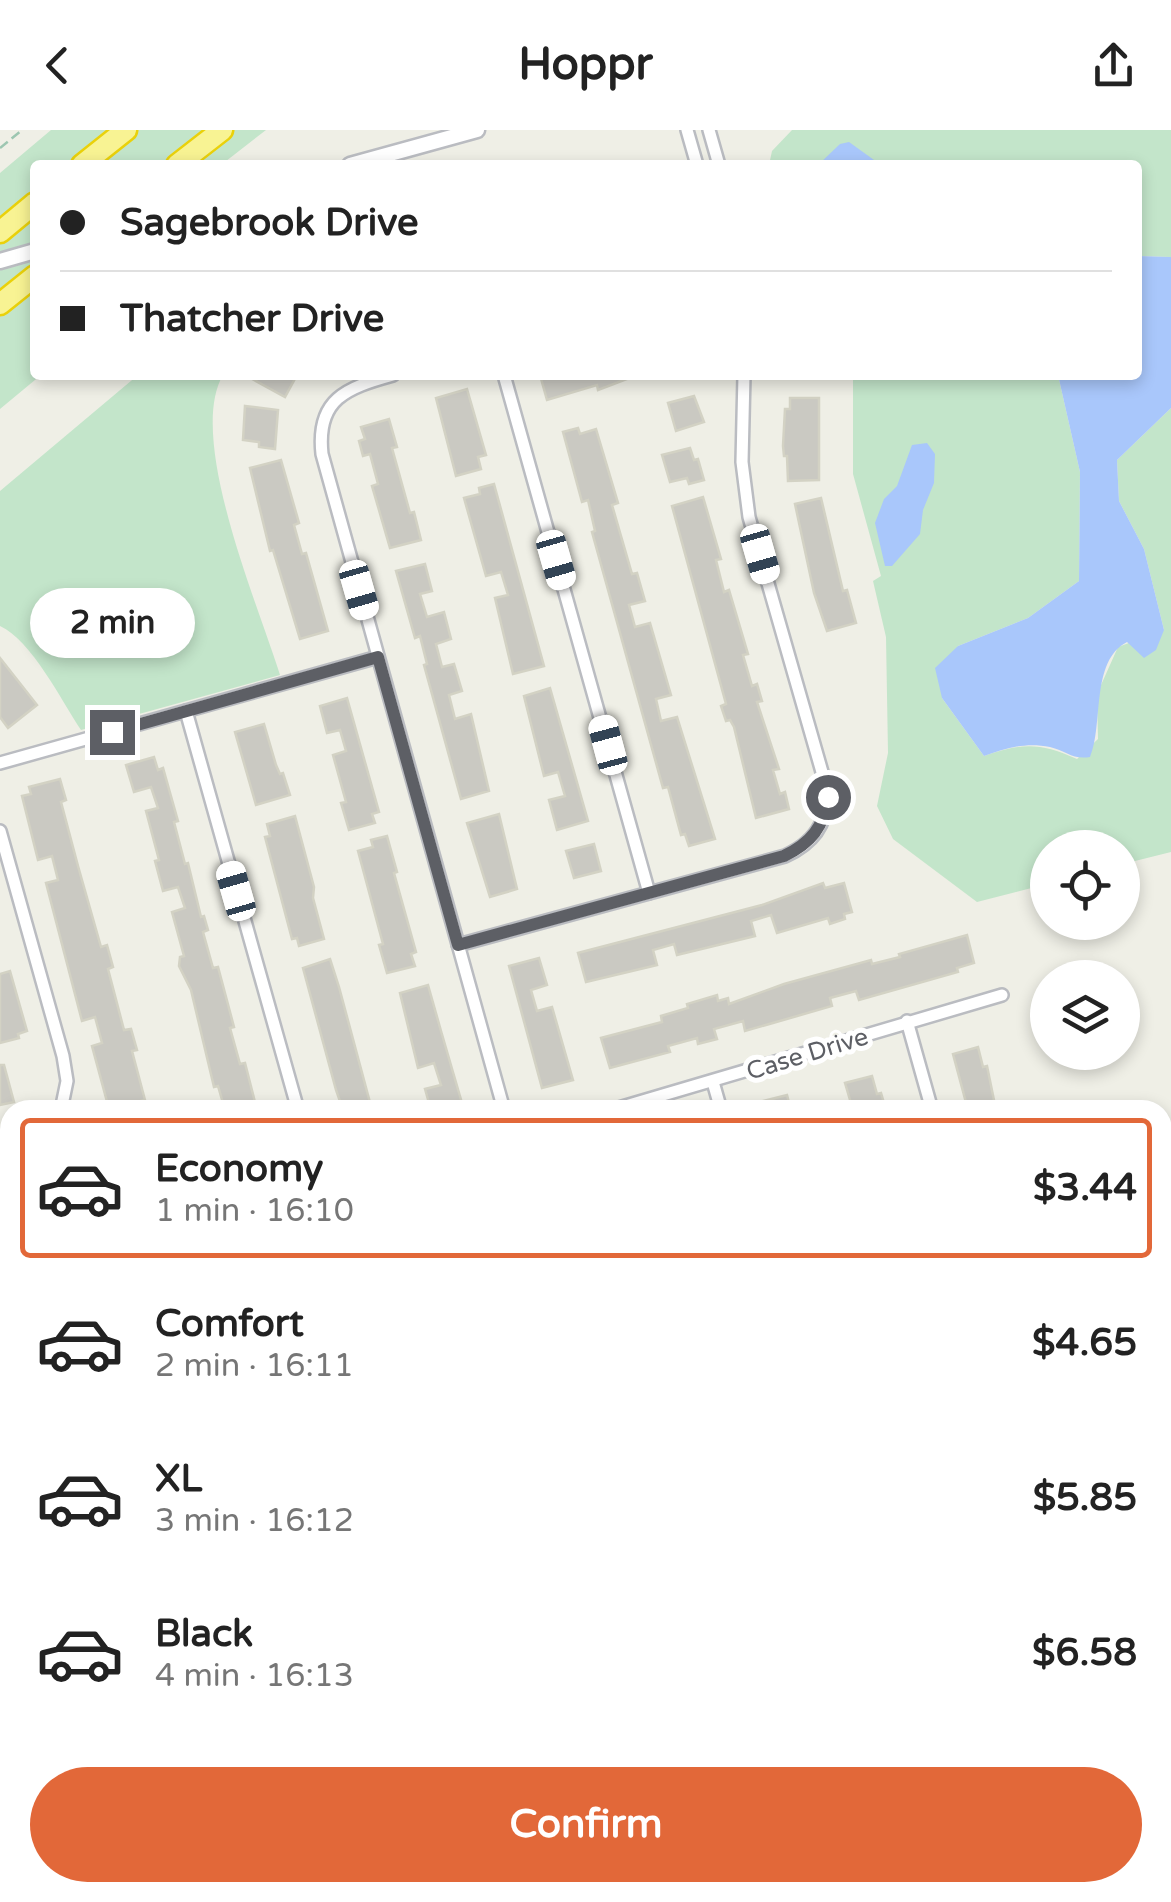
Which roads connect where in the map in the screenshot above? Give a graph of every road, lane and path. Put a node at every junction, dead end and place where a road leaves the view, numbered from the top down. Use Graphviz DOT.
graph roads {
  1 [pos="22,130"];
  2 [pos="126,130"];
  3 [pos="222,130"];
  4 [pos="477,130"];
  5 [pos="686,130"];
  6 [pos="709,130"];
  7 [pos="0,148"];
  8 [pos="88,160"];
  9 [pos="184,160"];
  10 [pos="368,160"];
  11 [pos="696,160"];
  12 [pos="718,160"];
  13 [pos="30,207"];
  14 [pos="0,232"];
  15 [pos="30,252"];
  16 [pos="0,261"];
  17 [pos="30,280"];
  18 [pos="0,304"];
  19 [pos="380,380"];
  20 [pos="505,380"];
  21 [pos="744,380"];
  22 [pos="378,657"];
  23 [pos="186,711"];
  24 [pos="0,763"];
  25 [pos="0,831"];
  26 [pos="649,893"];
  27 [pos="458,945"];
  28 [pos="1002,995"];
  29 [pos="907,1022"];
  30 [pos="713,1082"];
  31 [pos="63,1100"];
  32 [pos="295,1100"];
  33 [pos="501,1100"];
  34 [pos="648,1100"];
  35 [pos="718,1100"];
  36 [pos="929,1100"];
  1 -- 7 [label="path"];
  2 -- 8 [label="highway"];
  3 -- 9 [label="highway"];
  4 -- 10 [label="street"];
  5 -- 11 [label="street"];
  6 -- 12 [label="street"];
  13 -- 14 [label="highway"];
  15 -- 16 [label="street"];
  17 -- 18 [label="highway"];
  19 -- 22 [label="street"];
  20 -- 26 [label="street"];
  21 -- 26 [label="street"];
  22 -- 23 [label="street"];
  22 -- 27 [label="street"];
  23 -- 24 [label="street"];
  23 -- 32 [label="street"];
  25 -- 31 [label="street"];
  26 -- 27 [label="street"];
  27 -- 33 [label="street"];
  28 -- 29 [label="street, Case Drive"];
  29 -- 30 [label="street, Case Drive"];
  29 -- 36 [label="street"];
  30 -- 34 [label="street, Case Drive"];
  30 -- 35 [label="street"];
}
